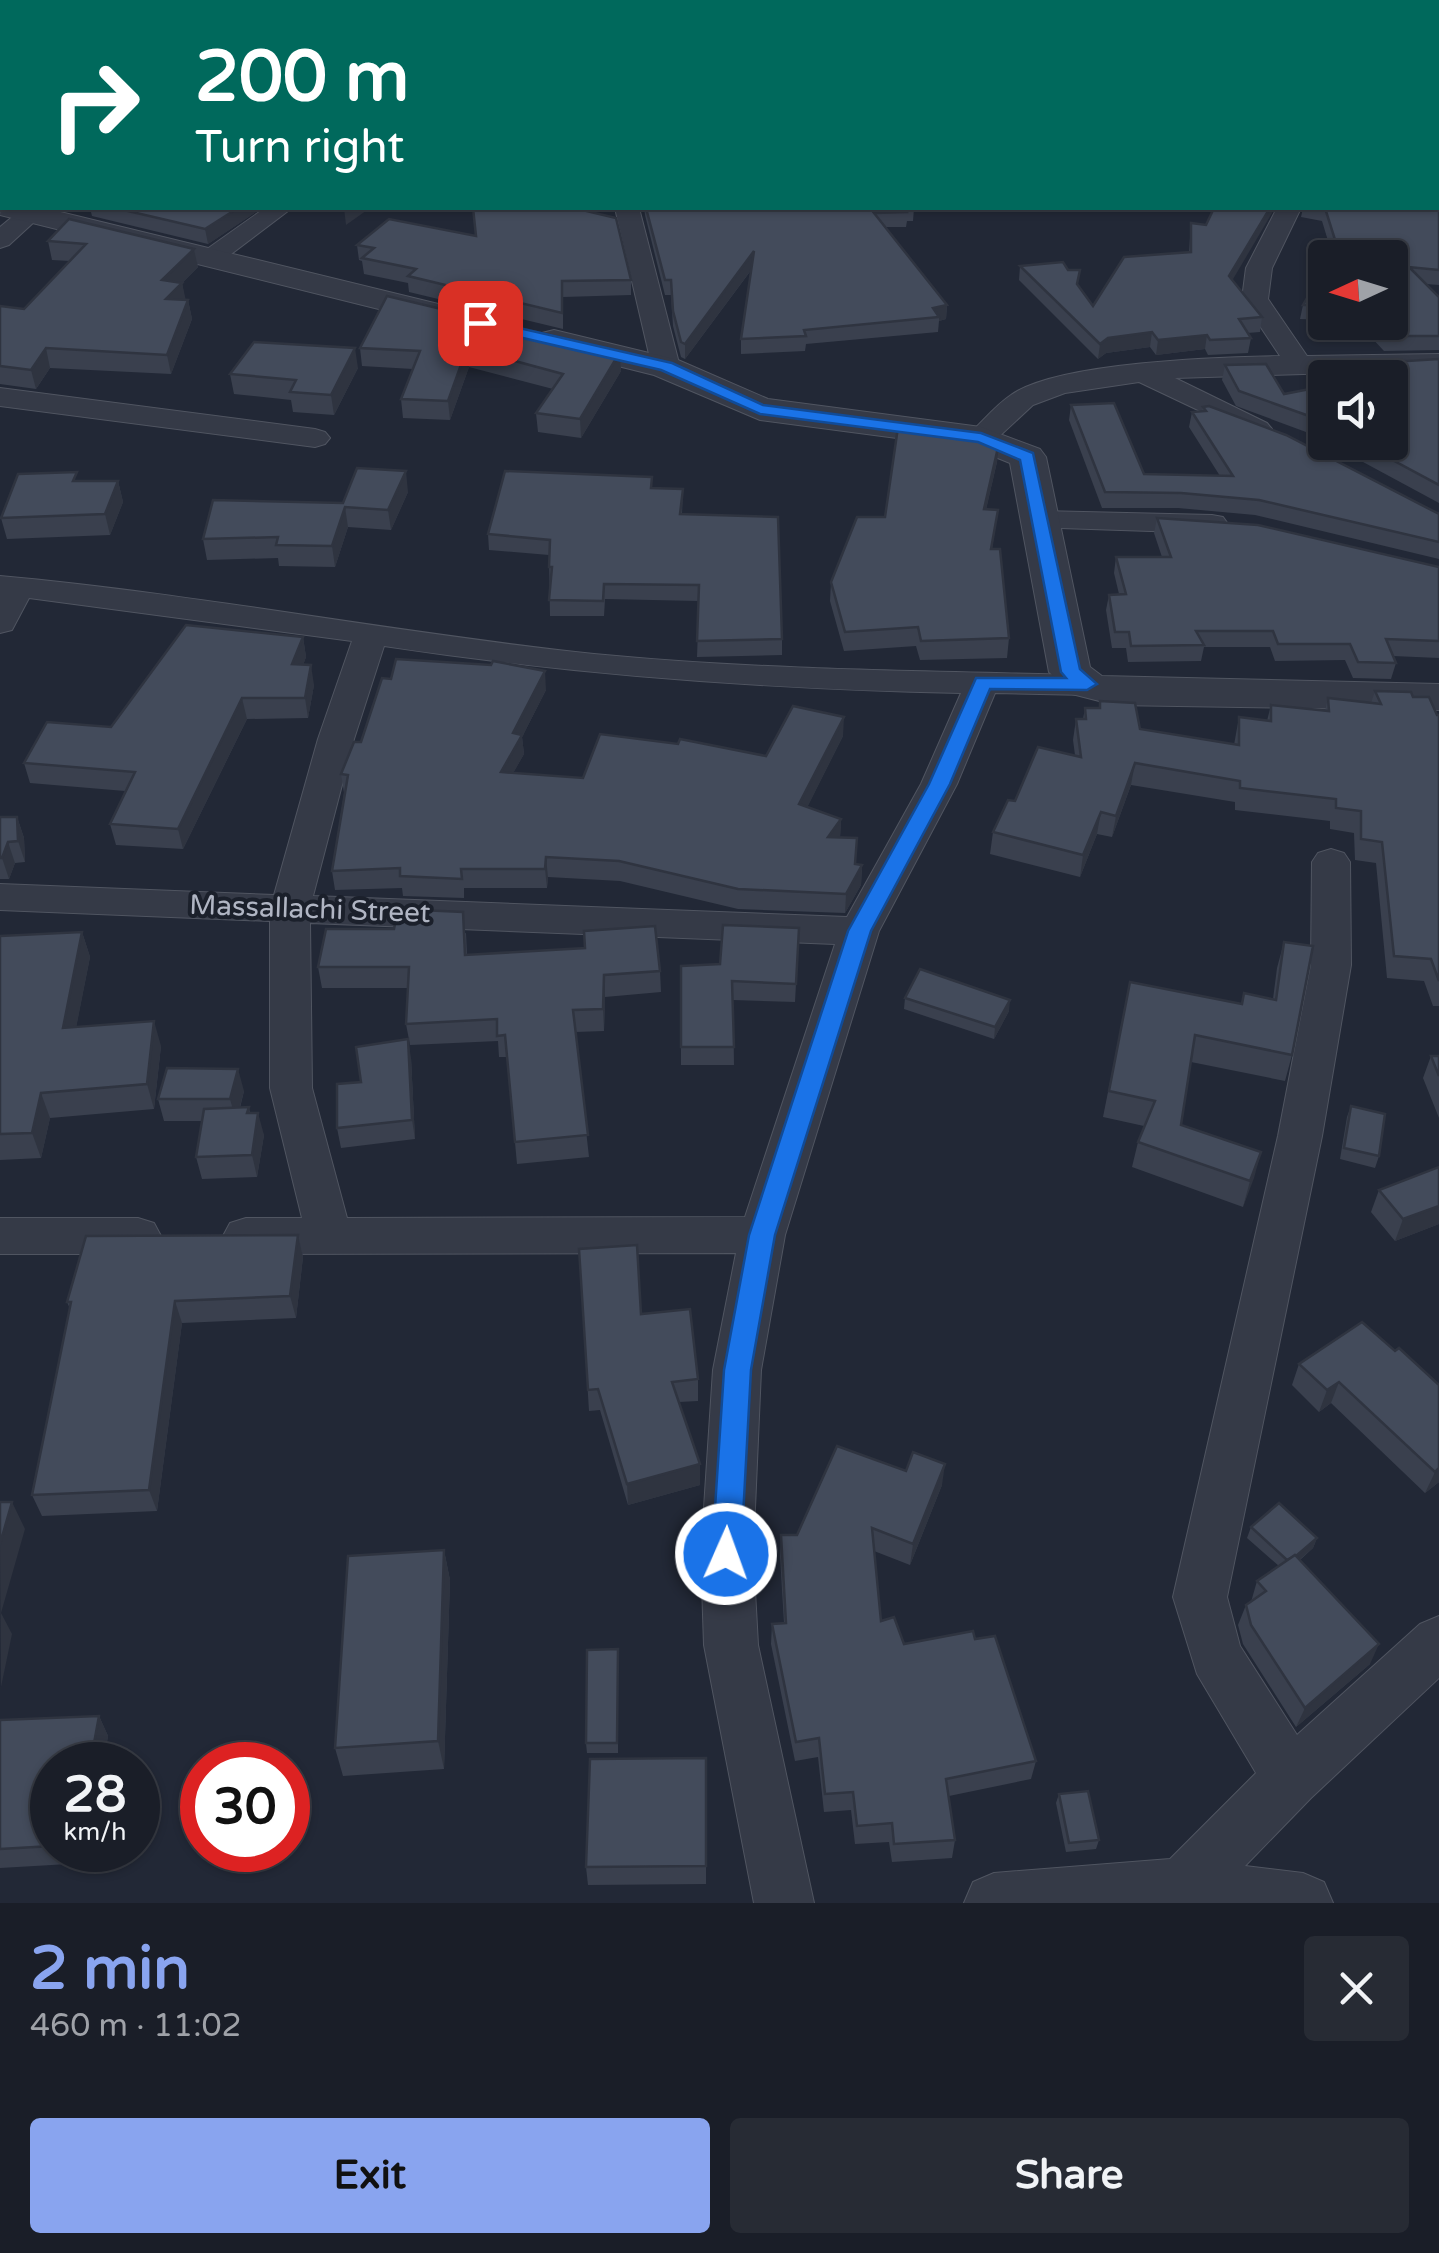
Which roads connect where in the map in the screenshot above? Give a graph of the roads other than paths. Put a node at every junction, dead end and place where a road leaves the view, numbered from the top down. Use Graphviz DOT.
graph roads {
  1 [pos="19,210"];
  2 [pos="24,210"];
  3 [pos="277,210"];
  4 [pos="1288,210"];
  5 [pos="596,216"];
  6 [pos="630,216"];
  7 [pos="0,240"];
  8 [pos="209,259"];
  9 [pos="480,323"];
  10 [pos="518,332"];
  11 [pos="1439,362"];
  12 [pos="1299,364"];
  13 [pos="666,367"];
  14 [pos="1144,374"];
  15 [pos="0,398"];
  16 [pos="315,438"];
  17 [pos="981,438"];
  18 [pos="1294,440"];
  19 [pos="1041,520"];
  20 [pos="1236,526"];
  21 [pos="9,586"];
  22 [pos="0,624"];
  23 [pos="372,632"];
  24 [pos="983,682"];
  25 [pos="1087,684"];
  26 [pos="1439,697"];
  27 [pos="1330,862"];
  28 [pos="0,897"];
  29 [pos="290,908"];
  30 [pos="859,931"];
  31 [pos="762,1235"];
  32 [pos="0,1236"];
  33 [pos="329,1236"];
  34 [pos="1439,1642"];
  35 [pos="1291,1778"];
  36 [pos="1183,1888"];
  37 [pos="784,1903"];
  38 [pos="994,1903"];
  39 [pos="1302,1903"];
  1 -- 7 [label="street"];
  2 -- 8 [label="street"];
  3 -- 8 [label="street"];
  4 -- 12 [label="street"];
  5 -- 6 [label="street"];
  6 -- 13 [label="street"];
  8 -- 9 [label="street"];
  10 -- 13 [label="street"];
  11 -- 12 [label="street"];
  12 -- 14 [label="street"];
  13 -- 17 [label="street"];
  14 -- 17 [label="street"];
  14 -- 18 [label="street"];
  15 -- 16 [label="street"];
  17 -- 19 [label="street"];
  19 -- 20 [label="street"];
  19 -- 25 [label="street"];
  21 -- 22 [label="street"];
  21 -- 23 [label="street"];
  23 -- 24 [label="street"];
  23 -- 29 [label="street"];
  24 -- 25 [label="street"];
  24 -- 30 [label="street"];
  25 -- 26 [label="street"];
  27 -- 35 [label="street"];
  28 -- 29 [label="street, Massallachi Street"];
  29 -- 30 [label="street, Massallachi Street"];
  29 -- 33 [label="street"];
  30 -- 31 [label="street"];
  31 -- 33 [label="street"];
  31 -- 37 [label="street"];
  32 -- 33 [label="street"];
  34 -- 35 [label="street"];
  35 -- 36 [label="street"];
  36 -- 38 [label="street"];
  36 -- 39 [label="street"];
}
